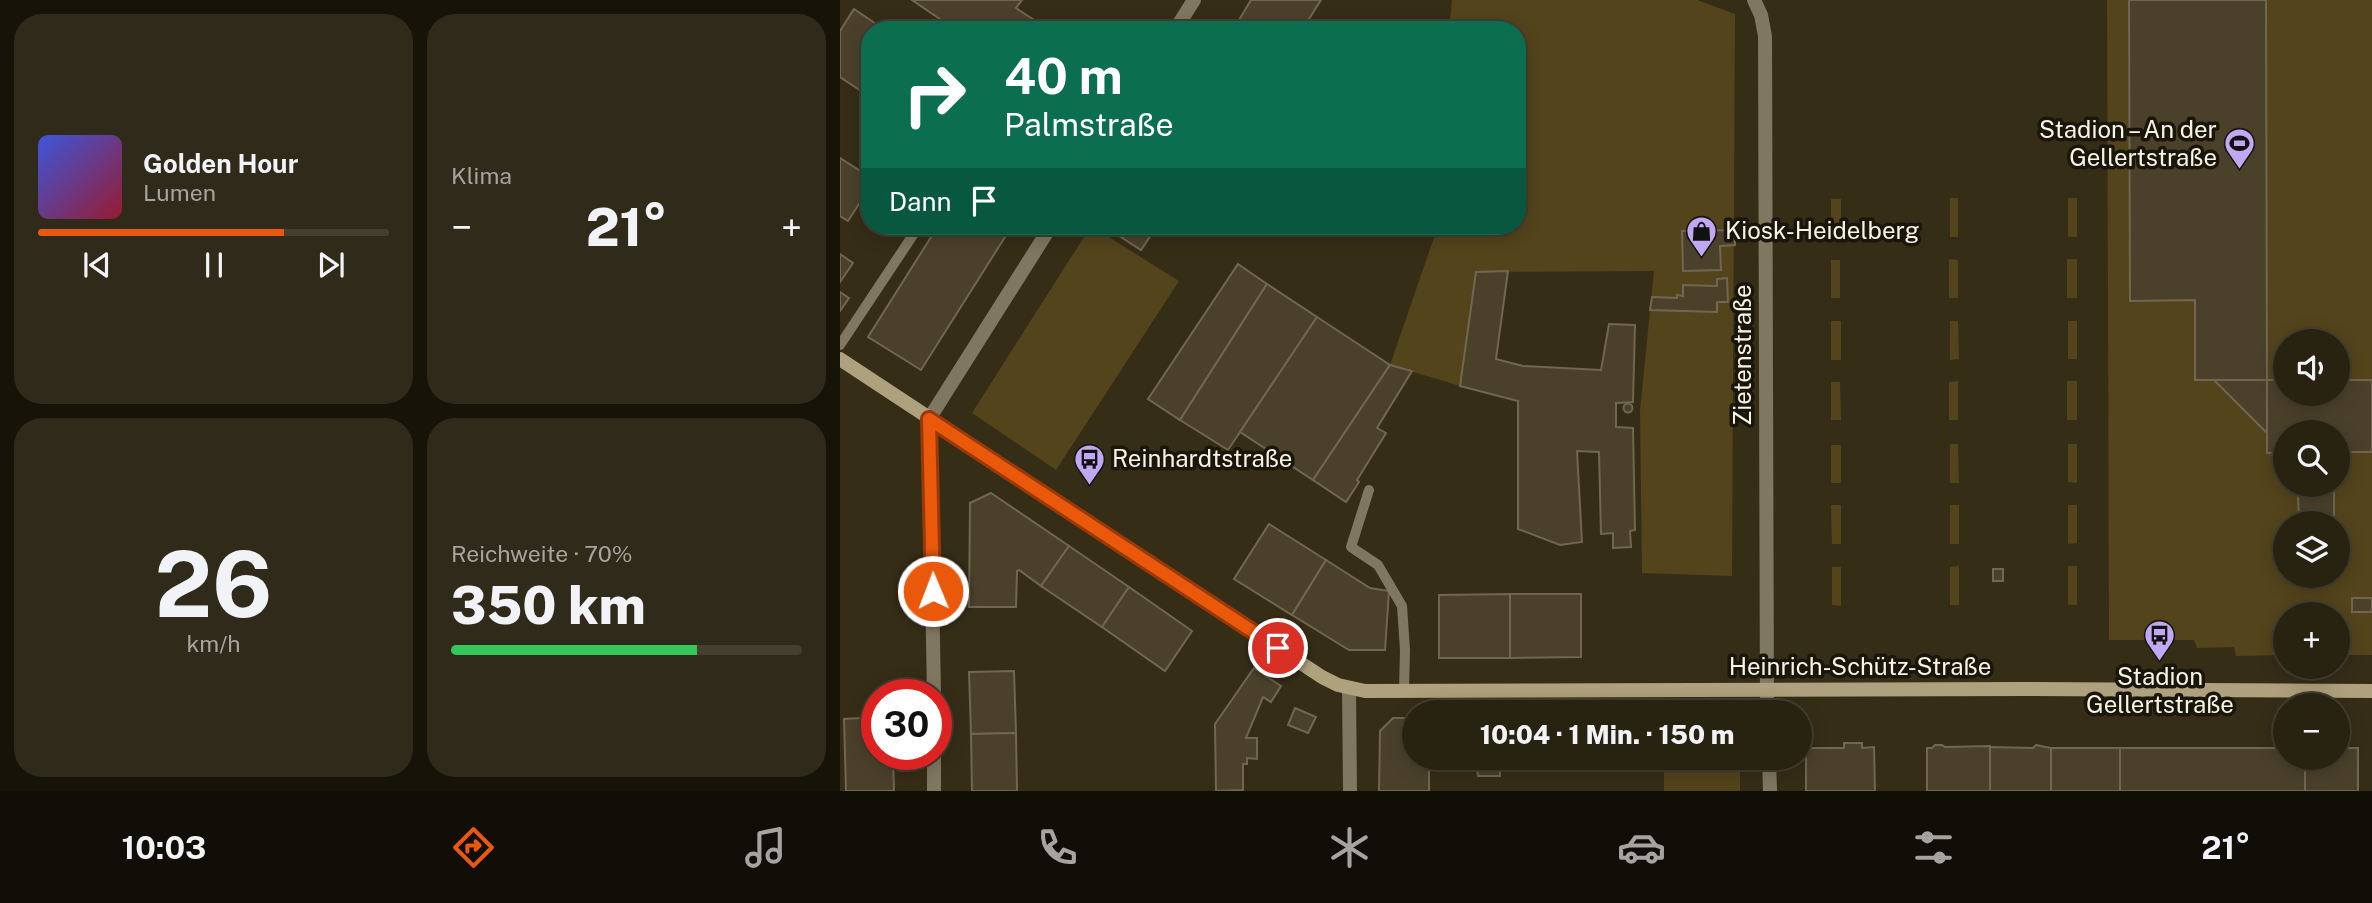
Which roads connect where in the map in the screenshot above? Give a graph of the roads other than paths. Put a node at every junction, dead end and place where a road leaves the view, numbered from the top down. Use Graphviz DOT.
graph roads {
  1 [pos="1194,0"];
  2 [pos="1754,0"];
  3 [pos="1181,21"];
  4 [pos="913,235"];
  5 [pos="1045,235"];
  6 [pos="840,345"];
  7 [pos="840,359"];
  8 [pos="929,419"];
  9 [pos="1369,490"];
  10 [pos="934,679"];
  11 [pos="1349,688"];
  12 [pos="1767,689"];
  13 [pos="1404,690"];
  14 [pos="2372,691"];
  15 [pos="1767,700"];
  16 [pos="934,770"];
  17 [pos="1769,770"];
  18 [pos="934,791"];
  19 [pos="1350,791"];
  20 [pos="1770,791"];
  1 -- 3 [label="street"];
  2 -- 12 [label="street, Zietenstraße"];
  4 -- 6 [label="lane"];
  5 -- 8 [label="street"];
  7 -- 8 [label="main road, Heinrich-Schütz-Straße"];
  8 -- 10 [label="street"];
  8 -- 11 [label="main road, Heinrich-Schütz-Straße"];
  9 -- 13 [label="lane"];
  11 -- 13 [label="main road, Heinrich-Schütz-Straße"];
  11 -- 19 [label="street"];
  12 -- 13 [label="main road, Heinrich-Schütz-Straße"];
  12 -- 14 [label="main road, Heinrich-Schütz-Straße"];
  12 -- 15 [label="street, Zietenstraße"];
  16 -- 18 [label="street"];
  17 -- 20 [label="street"];
}
